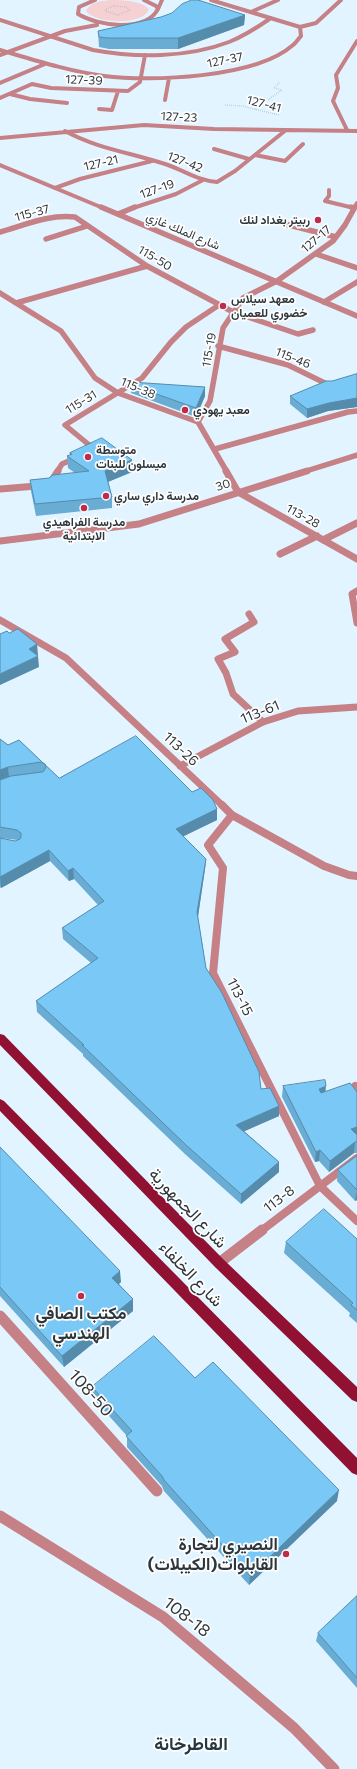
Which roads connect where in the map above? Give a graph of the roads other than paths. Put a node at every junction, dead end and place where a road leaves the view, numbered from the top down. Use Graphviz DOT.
graph roads {
  1 [pos="95,0"];
  2 [pos="144,0"];
  3 [pos="162,0"];
  4 [pos="212,0"];
  5 [pos="278,0"];
  6 [pos="341,0"];
  7 [pos="158,10"];
  8 [pos="251,12"];
  9 [pos="271,18"];
  10 [pos="0,20"];
  11 [pos="73,22"];
  12 [pos="110,25"];
  13 [pos="300,27"];
  14 [pos="65,31"];
  15 [pos="50,36"];
  16 [pos="357,41"];
  17 [pos="351,49"];
  18 [pos="0,50"];
  19 [pos="357,50"];
  20 [pos="6,52"];
  21 [pos="0,54"];
  22 [pos="145,55"];
  23 [pos="45,64"];
  24 [pos="142,78"];
  25 [pos="169,78"];
  26 [pos="0,83"];
  27 [pos="118,91"];
  28 [pos="10,94"];
  29 [pos="0,98"];
  30 [pos="164,100"];
  31 [pos="67,103"];
  32 [pos="99,109"];
  33 [pos="286,130"];
  34 [pos="347,130"];
  35 [pos="65,131"];
  36 [pos="357,131"];
  37 [pos="0,138"];
  38 [pos="303,144"];
  39 [pos="214,149"];
  40 [pos="255,155"];
  41 [pos="249,159"];
  42 [pos="152,161"];
  43 [pos="0,165"];
  44 [pos="203,180"];
  45 [pos="55,188"];
  46 [pos="330,190"];
  47 [pos="355,208"];
  48 [pos="118,214"];
  49 [pos="70,216"];
  50 [pos="285,224"];
  51 [pos="86,226"];
  52 [pos="0,232"];
  53 [pos="336,237"];
  54 [pos="46,239"];
  55 [pos="316,254"];
  56 [pos="146,266"];
  57 [pos="357,268"];
  58 [pos="277,281"];
  59 [pos="356,284"];
  60 [pos="0,293"];
  61 [pos="9,299"];
  62 [pos="0,302"];
  63 [pos="324,302"];
  64 [pos="16,303"];
  65 [pos="219,305"];
  66 [pos="233,312"];
  67 [pos="357,316"];
  68 [pos="313,330"];
  69 [pos="218,346"];
  70 [pos="336,385"];
  71 [pos="118,393"];
  72 [pos="357,411"];
  73 [pos="198,422"];
  74 [pos="215,449"];
  75 [pos="357,455"];
  76 [pos="0,489"];
  77 [pos="238,492"];
  78 [pos="357,523"];
  79 [pos="317,536"];
  80 [pos="323,540"];
  81 [pos="0,542"];
  82 [pos="280,554"];
  83 [pos="357,559"];
  84 [pos="357,591"];
  85 [pos="250,614"];
  86 [pos="0,620"];
  87 [pos="357,623"];
  88 [pos="357,707"];
  89 [pos="263,722"];
  90 [pos="180,766"];
  91 [pos="232,815"];
  92 [pos="357,876"];
  93 [pos="0,1038"];
  94 [pos="0,1104"];
  95 [pos="357,1158"];
  96 [pos="320,1186"];
  97 [pos="357,1221"];
  98 [pos="218,1263"];
  99 [pos="0,1316"];
  100 [pos="357,1396"];
  101 [pos="357,1468"];
  102 [pos="157,1491"];
  103 [pos="0,1516"];
  104 [pos="334,1769"];
  1 -- 12 [label="street"];
  2 -- 7 [label="street"];
  3 -- 7 [label="street"];
  4 -- 8 [label="street"];
  5 -- 8 [label="street"];
  6 -- 13 [label="street"];
  7 -- 12 [label="street"];
  8 -- 9 [label="street"];
  9 -- 13 [label="street"];
  9 -- 22 [label="street"];
  10 -- 15 [label="street"];
  11 -- 14 [label="street"];
  12 -- 14 [label="street"];
  13 -- 25 [label="street, 127-37"];
  14 -- 15 [label="street"];
  15 -- 20 [label="street"];
  15 -- 22 [label="street"];
  16 -- 17 [label="street"];
  17 -- 19 [label="street"];
  17 -- 34 [label="street"];
  18 -- 20 [label="street, 127-37"];
  20 -- 21 [label="street"];
  20 -- 23 [label="street, 127-37"];
  22 -- 24 [label="street"];
  23 -- 24 [label="street, 127-37"];
  23 -- 26 [label="street"];
  24 -- 25 [label="street, 127-37"];
  24 -- 27 [label="street, 127-39"];
  25 -- 30 [label="street"];
  27 -- 28 [label="street, 127-39"];
  27 -- 32 [label="street"];
  28 -- 29 [label="street, 127-39"];
  28 -- 31 [label="street"];
  33 -- 34 [label="street, 127-23"];
  33 -- 35 [label="street, 127-23"];
  33 -- 40 [label="street, 127-42"];
  34 -- 36 [label="street, 127-23"];
  35 -- 37 [label="street, 127-23"];
  35 -- 42 [label="street, 127-42"];
  38 -- 40 [label="street"];
  39 -- 41 [label="street"];
  40 -- 41 [label="street, 127-42"];
  41 -- 44 [label="street, 127-42"];
  42 -- 44 [label="street, 127-42"];
  42 -- 45 [label="street, 127-21"];
  43 -- 45 [label="street, شارع الملك غازي"];
  44 -- 48 [label="street, 127-19"];
  45 -- 48 [label="street, شارع الملك غازي"];
  46 -- 47 [label="street"];
  47 -- 53 [label="street, 127-17"];
  48 -- 58 [label="street, شارع الملك غازي"];
  49 -- 51 [label="street, 115-50"];
  49 -- 52 [label="street, 115-37"];
  50 -- 53 [label="street"];
  51 -- 54 [label="street"];
  51 -- 56 [label="street, 115-50"];
  53 -- 55 [label="street, 127-17"];
  55 -- 57 [label="street"];
  55 -- 58 [label="street, 127-17"];
  56 -- 64 [label="street"];
  56 -- 65 [label="street, 115-50"];
  58 -- 63 [label="street, شارع الملك غازي"];
  58 -- 66 [label="street, 115-19"];
  59 -- 63 [label="street"];
  60 -- 61 [label="street, 115-38"];
  61 -- 62 [label="street"];
  61 -- 64 [label="street, 115-38"];
  63 -- 67 [label="street, شارع الملك غازي"];
  64 -- 71 [label="street, 115-38"];
  65 -- 66 [label="street, 115-50"];
  65 -- 71 [label="street, 115-31"];
  66 -- 68 [label="street, 115-50"];
  66 -- 69 [label="street, 115-19"];
  69 -- 70 [label="street, 115-46"];
  69 -- 73 [label="street, 115-19"];
  71 -- 73 [label="street, 115-38"];
  71 -- 76 [label="street, 115-31"];
  72 -- 74 [label="street"];
  73 -- 74 [label="street"];
  74 -- 77 [label="street"];
  75 -- 77 [label="street, 30"];
  77 -- 79 [label="street, 113-28"];
  77 -- 81 [label="street, 30"];
  78 -- 80 [label="street"];
  79 -- 80 [label="street, 113-28"];
  79 -- 82 [label="street"];
  80 -- 83 [label="street, 113-28"];
  84 -- 87 [label="street"];
  85 -- 89 [label="street"];
  86 -- 90 [label="street, 113-26"];
  88 -- 89 [label="street, 113-61"];
  89 -- 90 [label="street, 113-61"];
  90 -- 91 [label="street, 113-26"];
  91 -- 92 [label="street, 113-26"];
  91 -- 96 [label="street, 113-15"];
  93 -- 98 [label="main road, شارع الجمهورية"];
  94 -- 101 [label="main road, شارع الخلفاء"];
  95 -- 96 [label="street, 113-8"];
  96 -- 97 [label="street"];
  96 -- 98 [label="street, 113-8"];
  98 -- 100 [label="main road, شارع الجمهورية"];
  99 -- 102 [label="street, 108-50"];
  103 -- 104 [label="street, 108-18"];
}
